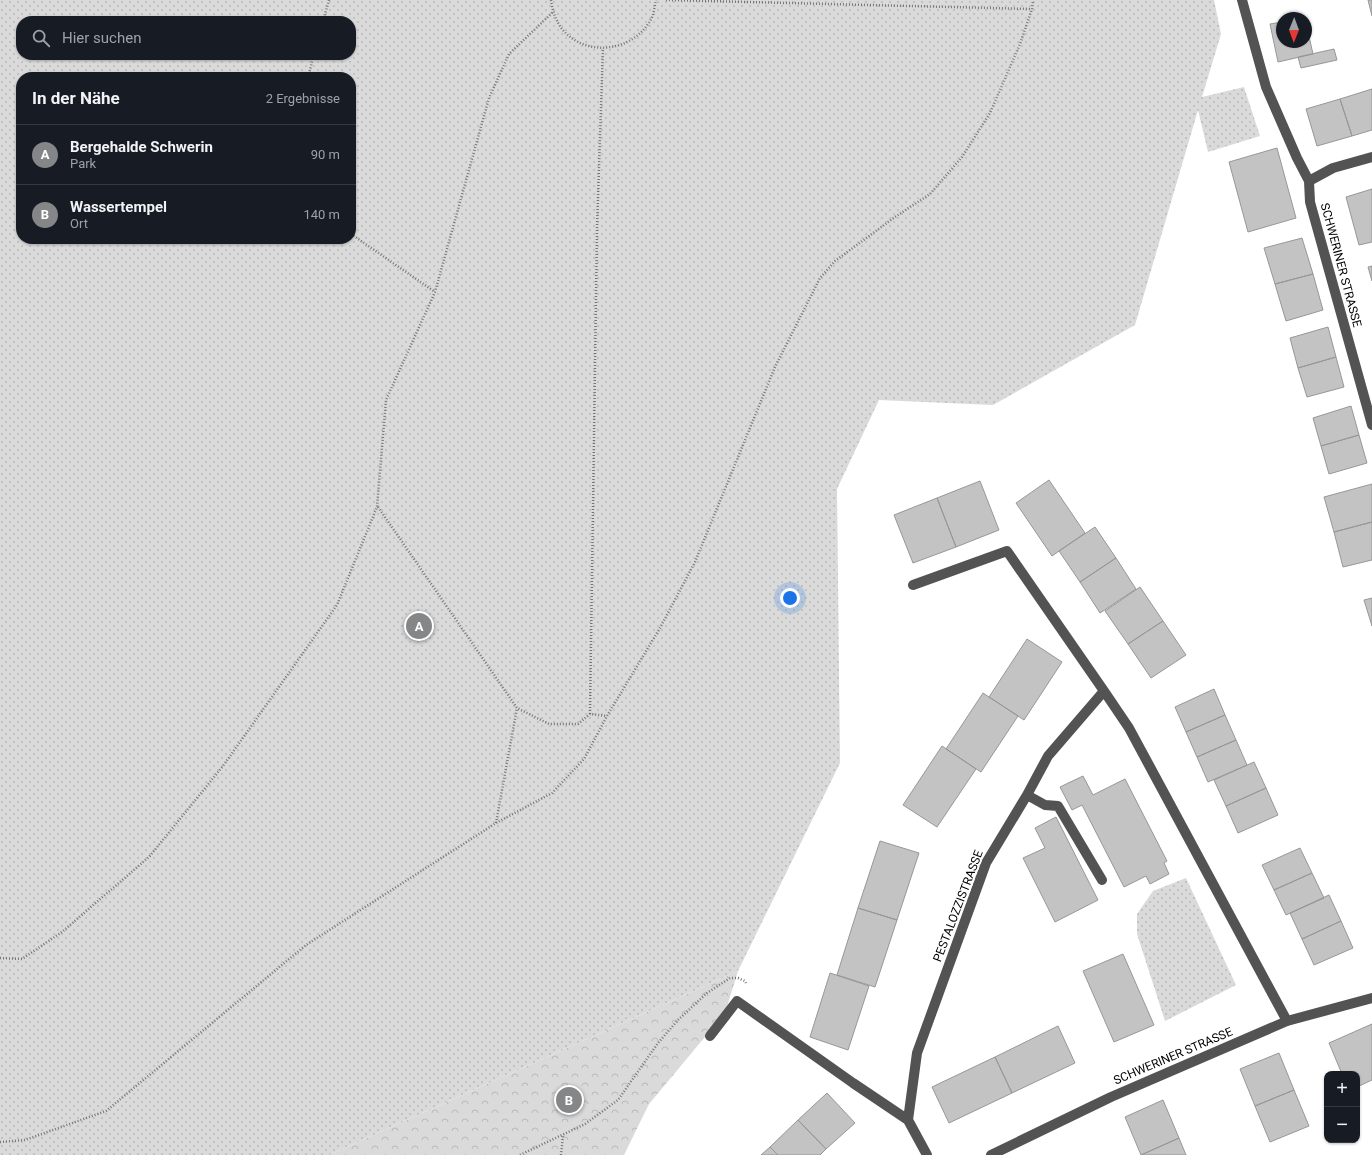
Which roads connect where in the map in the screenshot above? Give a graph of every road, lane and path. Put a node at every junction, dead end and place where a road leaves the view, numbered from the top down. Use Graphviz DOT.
graph roads {
  1 [pos="329,0"];
  2 [pos="551,0"];
  3 [pos="656,0"];
  4 [pos="666,0"];
  5 [pos="1033,0"];
  6 [pos="1242,0"];
  7 [pos="1032,9"];
  8 [pos="553,12"];
  9 [pos="324,16"];
  10 [pos="603,48"];
  11 [pos="313,60"];
  12 [pos="309,72"];
  13 [pos="1372,157"];
  14 [pos="1309,181"];
  15 [pos="356,237"];
  16 [pos="435,292"];
  17 [pos="1372,425"];
  18 [pos="377,507"];
  19 [pos="913,585"];
  20 [pos="1104,692"];
  21 [pos="517,708"];
  22 [pos="590,714"];
  23 [pos="607,716"];
  24 [pos="1027,795"];
  25 [pos="496,823"];
  26 [pos="1102,880"];
  27 [pos="0,958"];
  28 [pos="1372,998"];
  29 [pos="749,1008"];
  30 [pos="1287,1021"];
  31 [pos="710,1036"];
  32 [pos="908,1120"];
  33 [pos="563,1134"];
  34 [pos="0,1142"];
  35 [pos="520,1155"];
  36 [pos="561,1155"];
  37 [pos="926,1155"];
  38 [pos="991,1155"];
  1 -- 9 [label="path"];
  2 -- 8 [label="path"];
  3 -- 10 [label="path"];
  4 -- 7 [label="path"];
  5 -- 7 [label="path"];
  6 -- 14 [label="street"];
  7 -- 23 [label="path"];
  8 -- 10 [label="path"];
  8 -- 16 [label="path"];
  10 -- 22 [label="path"];
  11 -- 12 [label="path"];
  13 -- 14 [label="street"];
  14 -- 17 [label="street, SCHWERINER STRASSE"];
  15 -- 16 [label="path"];
  16 -- 18 [label="path"];
  18 -- 21 [label="path"];
  18 -- 27 [label="path"];
  19 -- 20 [label="street"];
  20 -- 24 [label="street, PESTALOZZISTRASSE"];
  20 -- 30 [label="street"];
  21 -- 22 [label="path"];
  21 -- 25 [label="path"];
  22 -- 23 [label="path"];
  23 -- 25 [label="path"];
  24 -- 26 [label="street"];
  24 -- 32 [label="street, PESTALOZZISTRASSE"];
  25 -- 34 [label="path"];
  28 -- 30 [label="street, SCHWERINER STRASSE"];
  29 -- 31 [label="street"];
  29 -- 32 [label="street"];
  29 -- 33 [label="path"];
  30 -- 38 [label="street, SCHWERINER STRASSE"];
  32 -- 37 [label="street"];
  33 -- 35 [label="path"];
  33 -- 36 [label="path"];
}
